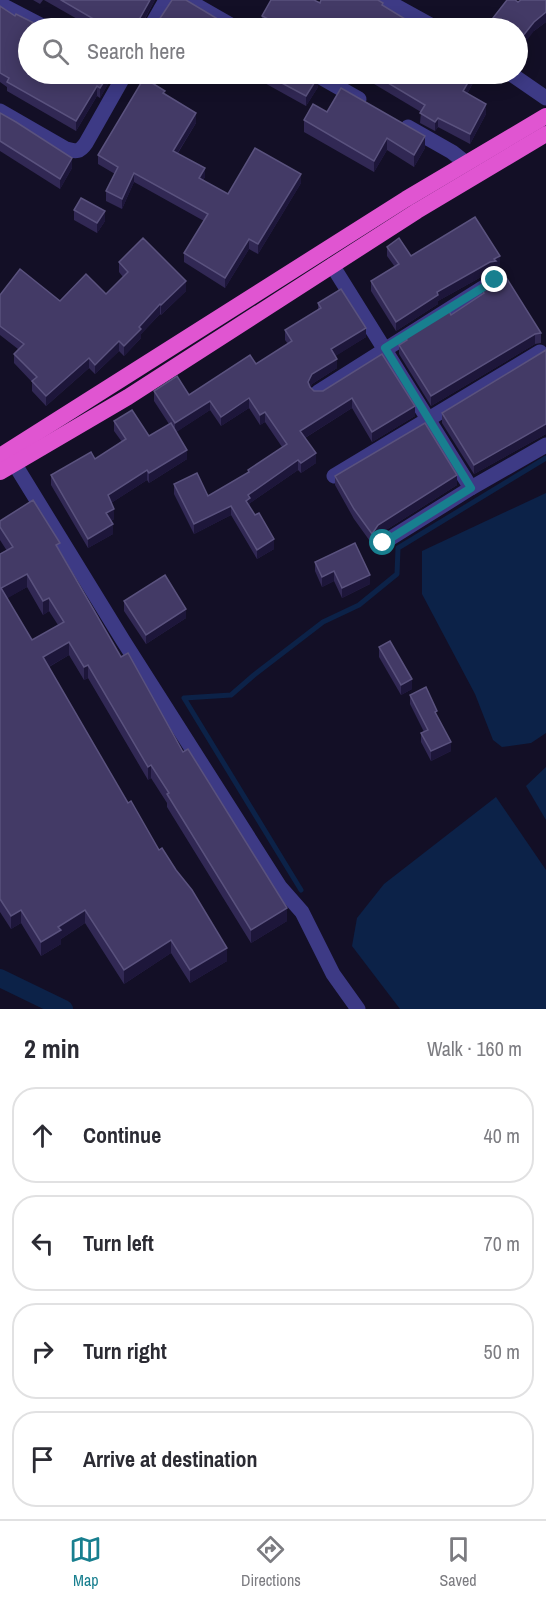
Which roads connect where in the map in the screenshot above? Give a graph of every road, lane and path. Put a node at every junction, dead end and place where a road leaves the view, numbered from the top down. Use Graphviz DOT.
graph roads {
  1 [pos="166,0"];
  2 [pos="187,0"];
  3 [pos="385,0"];
  4 [pos="0,4"];
  5 [pos="27,18"];
  6 [pos="156,18"];
  7 [pos="218,18"];
  8 [pos="418,18"];
  9 [pos="119,84"];
  10 [pos="333,84"];
  11 [pos="526,84"];
  12 [pos="546,98"];
  13 [pos="373,107"];
  14 [pos="0,111"];
  15 [pos="546,116"];
  16 [pos="393,118"];
  17 [pos="546,134"];
  18 [pos="466,163"];
  19 [pos="332,265"];
  20 [pos="495,280"];
  21 [pos="385,348"];
  22 [pos="540,352"];
  23 [pos="318,392"];
  24 [pos="428,419"];
  25 [pos="546,446"];
  26 [pos="5,464"];
  27 [pos="334,476"];
  28 [pos="471,488"];
  29 [pos="383,543"];
  30 [pos="358,1009"];
  1 -- 6 [label="street"];
  2 -- 7 [label="street"];
  3 -- 8 [label="street"];
  4 -- 5 [label="street"];
  9 -- 14 [label="street"];
  10 -- 13 [label="street"];
  11 -- 12 [label="street"];
  15 -- 18 [label="highway"];
  16 -- 18 [label="street"];
  17 -- 19 [label="highway"];
  18 -- 26 [label="highway"];
  19 -- 21 [label="street"];
  19 -- 26 [label="highway"];
  20 -- 21 [label="street"];
  21 -- 23 [label="street"];
  21 -- 24 [label="street"];
  22 -- 24 [label="street"];
  24 -- 27 [label="street"];
  24 -- 28 [label="street"];
  25 -- 28 [label="street"];
  26 -- 30 [label="street"];
  28 -- 29 [label="street"];
}
